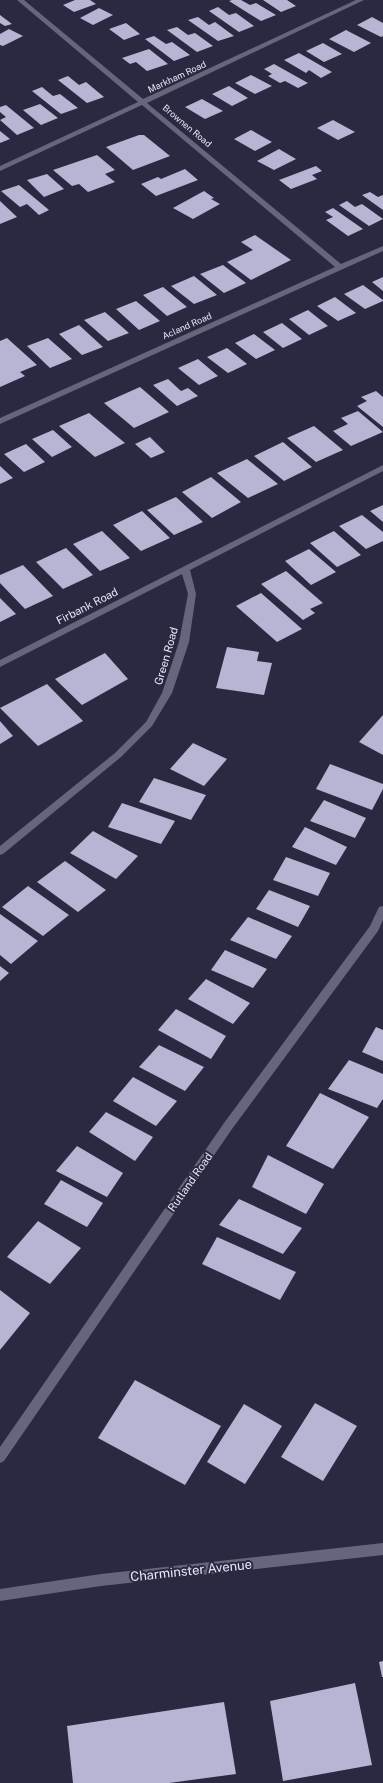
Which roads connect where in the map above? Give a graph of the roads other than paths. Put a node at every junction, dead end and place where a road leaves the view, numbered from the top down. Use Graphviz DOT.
graph roads {
  1 [pos="20,0"];
  2 [pos="361,0"];
  3 [pos="144,102"];
  4 [pos="0,170"];
  5 [pos="383,248"];
  6 [pos="340,267"];
  7 [pos="0,421"];
  8 [pos="383,468"];
  9 [pos="185,569"];
  10 [pos="0,664"];
  11 [pos="0,851"];
  12 [pos="383,910"];
  13 [pos="0,1457"];
  14 [pos="383,1549"];
  15 [pos="0,1595"];
  1 -- 3 [label="street, Brownen Road"];
  2 -- 3 [label="street, Markham Road"];
  3 -- 4 [label="street, Markham Road"];
  3 -- 6 [label="street, Brownen Road"];
  5 -- 6 [label="street, Acland Road"];
  6 -- 7 [label="street, Acland Road"];
  8 -- 9 [label="street"];
  9 -- 10 [label="street, Firbank Road"];
  9 -- 11 [label="street, Green Road"];
  12 -- 13 [label="street, Rutland Road"];
  14 -- 15 [label="street, Charminster Avenue"];
}
